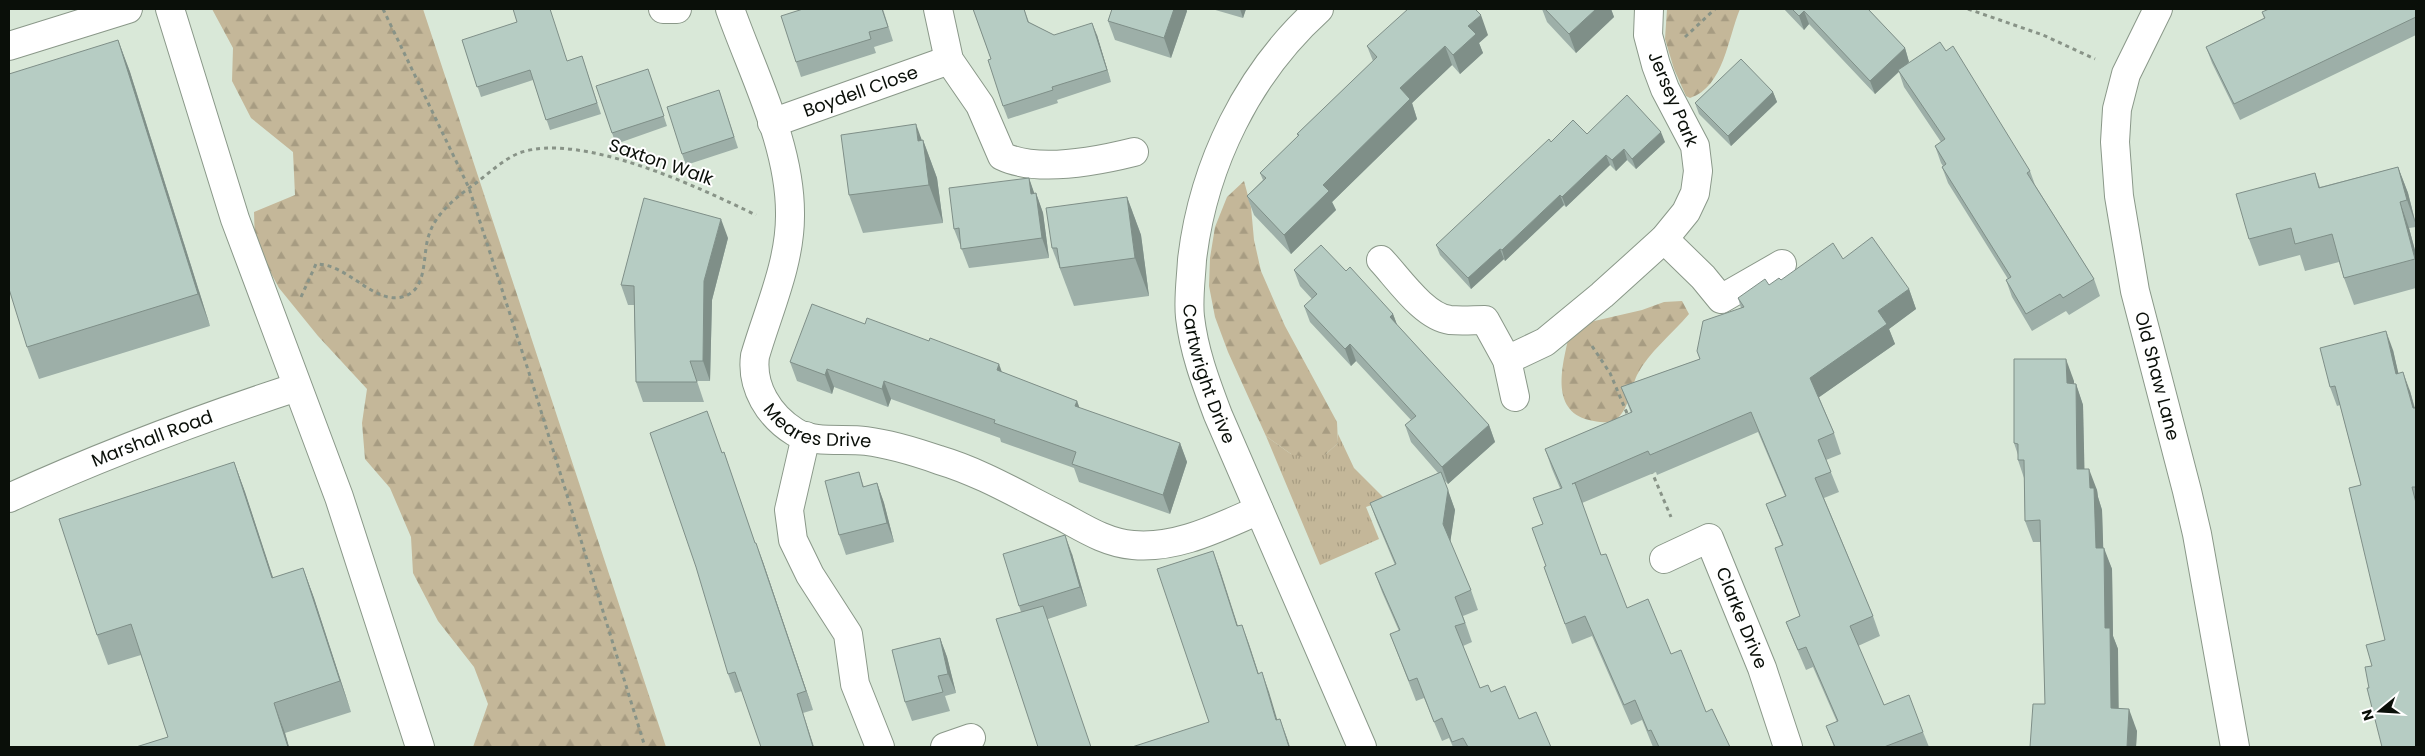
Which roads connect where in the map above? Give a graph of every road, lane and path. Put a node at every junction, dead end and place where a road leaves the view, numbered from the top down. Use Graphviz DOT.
graph roads {
  1 [pos="128,9"];
  2 [pos="170,9"];
  3 [pos="384,9"];
  4 [pos="663,9"];
  5 [pos="677,9"];
  6 [pos="730,9"];
  7 [pos="1319,9"];
  8 [pos="1649,9"];
  9 [pos="1968,9"];
  10 [pos="2158,9"];
  11 [pos="939,13"];
  12 [pos="9,46"];
  13 [pos="949,60"];
  14 [pos="2126,74"];
  15 [pos="772,123"];
  16 [pos="1134,152"];
  17 [pos="469,188"];
  18 [pos="788,230"];
  19 [pos="1664,239"];
  20 [pos="1382,260"];
  21 [pos="1782,264"];
  22 [pos="271,313"];
  23 [pos="1574,318"];
  24 [pos="1507,360"];
  25 [pos="298,386"];
  26 [pos="1516,397"];
  27 [pos="1632,426"];
  28 [pos="806,436"];
  29 [pos="1647,461"];
  30 [pos="9,498"];
  31 [pos="1259,510"];
  32 [pos="1674,554"];
  33 [pos="420,747"];
  34 [pos="645,747"];
  35 [pos="880,747"];
  36 [pos="1362,747"];
  37 [pos="1788,747"];
  38 [pos="2235,747"];
  1 -- 12 [label="street"];
  2 -- 22 [label="street"];
  3 -- 17 [label="path"];
  4 -- 5 [label="street"];
  6 -- 15 [label="street, Meares Drive"];
  7 -- 31 [label="street, Cartwright Drive"];
  8 -- 19 [label="street, Jersey Park"];
  9 -- 14 [label="path"];
  10 -- 14 [label="street, Old Shaw Lane"];
  11 -- 13 [label="street"];
  13 -- 15 [label="street, Boydell Close"];
  13 -- 16 [label="street"];
  14 -- 38 [label="street, Old Shaw Lane"];
  15 -- 18 [label="street, Meares Drive"];
  17 -- 18 [label="path, Saxton Walk"];
  17 -- 22 [label="path, Saxton Walk"];
  17 -- 34 [label="path"];
  18 -- 28 [label="street, Meares Drive"];
  19 -- 21 [label="street"];
  19 -- 23 [label="street, Jersey Park"];
  20 -- 24 [label="street"];
  22 -- 25 [label="street"];
  23 -- 24 [label="street, Jersey Park"];
  23 -- 27 [label="path"];
  24 -- 26 [label="street"];
  25 -- 30 [label="street, Marshall Road"];
  25 -- 33 [label="street"];
  28 -- 31 [label="street, Meares Drive"];
  28 -- 35 [label="street"];
  29 -- 32 [label="path"];
  31 -- 36 [label="street, Cartwright Drive"];
  32 -- 37 [label="street, Clarke Drive"];
}
